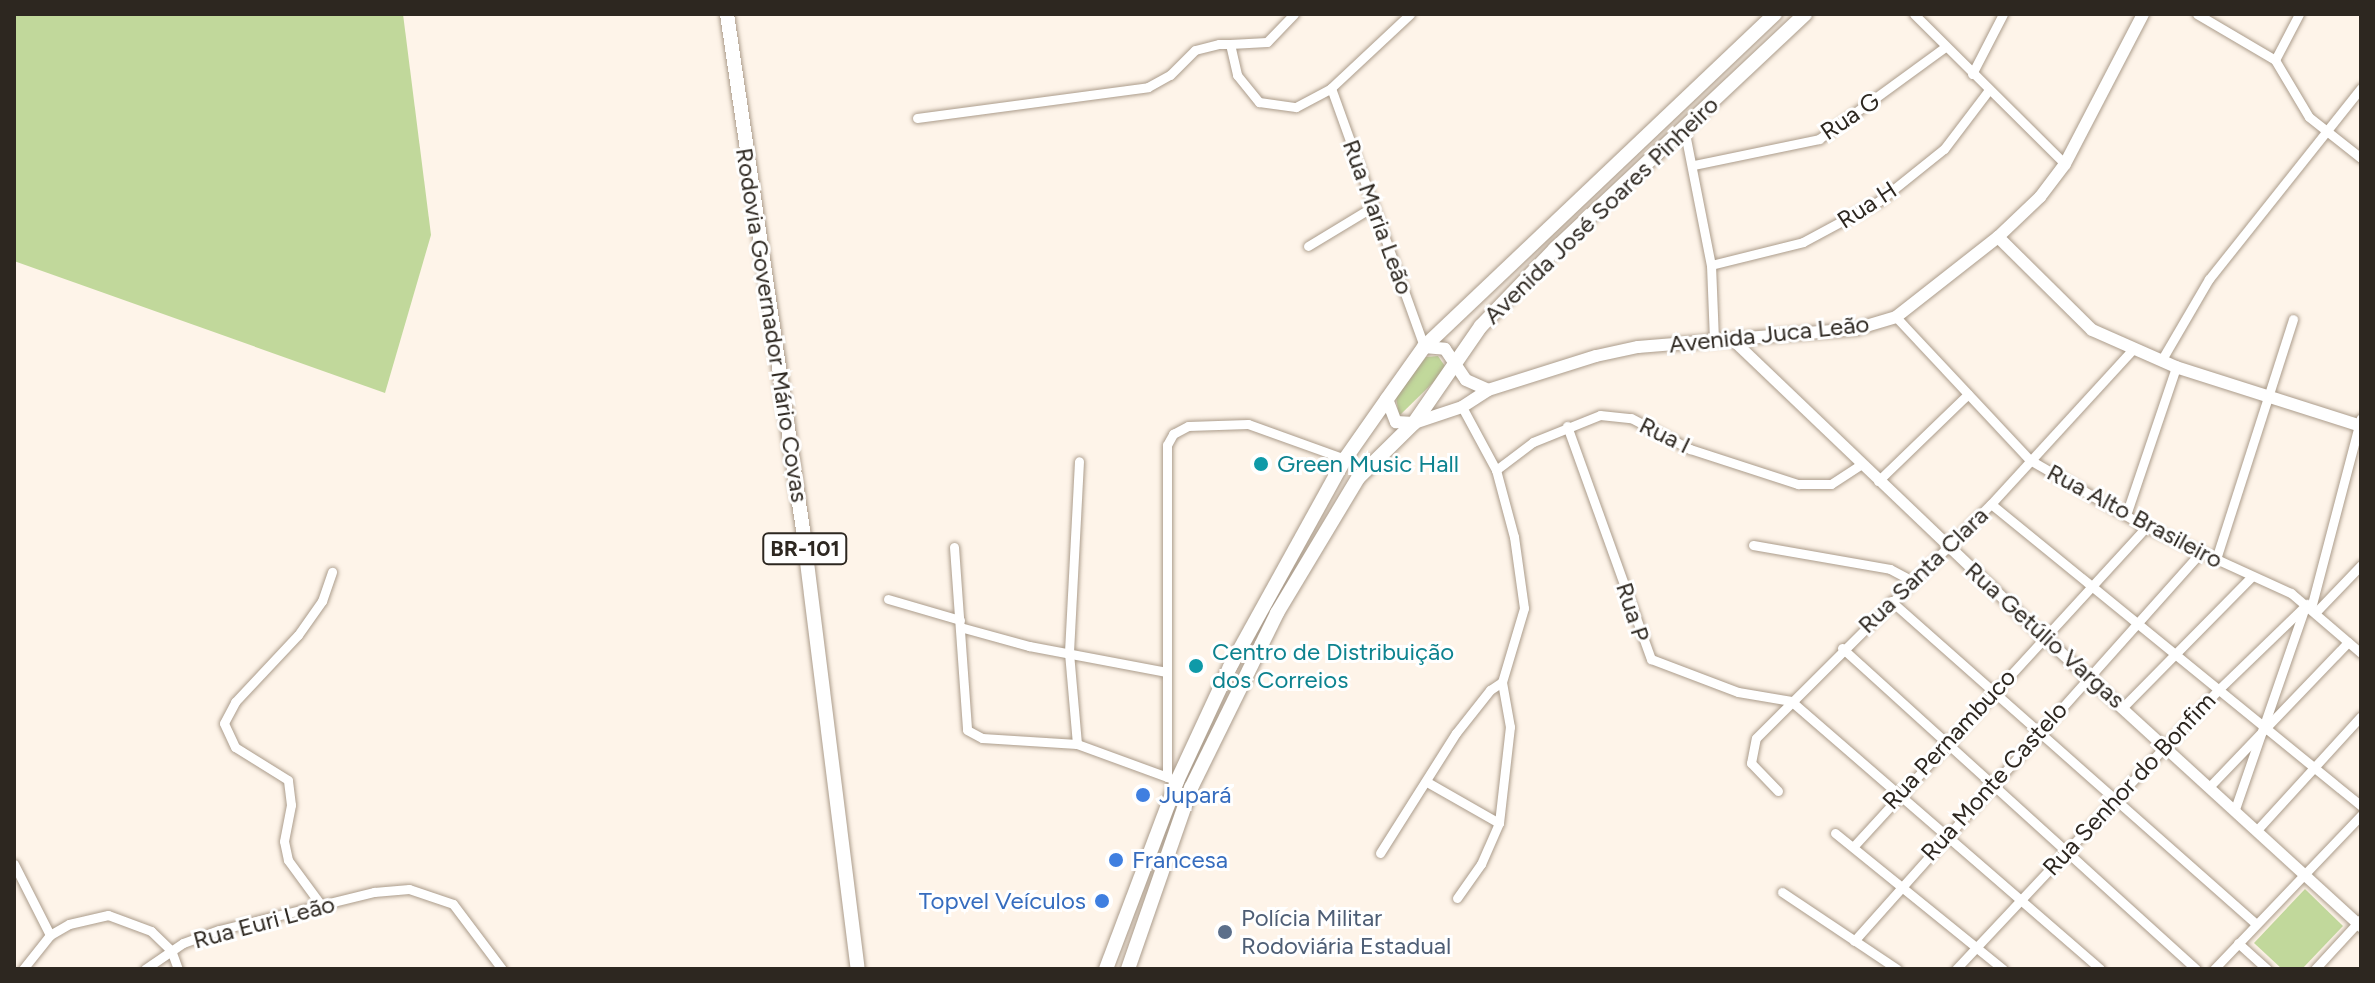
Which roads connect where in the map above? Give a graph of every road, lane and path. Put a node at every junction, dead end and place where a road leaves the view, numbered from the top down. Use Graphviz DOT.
graph roads {
  1 [pos="727,14"];
  2 [pos="1294,14"];
  3 [pos="1410,14"];
  4 [pos="1775,14"];
  5 [pos="1805,14"];
  6 [pos="1914,14"];
  7 [pos="2003,14"];
  8 [pos="2143,14"];
  9 [pos="2197,14"];
  10 [pos="2299,14"];
  11 [pos="1230,44"];
  12 [pos="1945,47"];
  13 [pos="2275,60"];
  14 [pos="1972,74"];
  15 [pos="1331,88"];
  16 [pos="2361,88"];
  17 [pos="1988,91"];
  18 [pos="917,118"];
  19 [pos="1684,128"];
  20 [pos="2324,130"];
  21 [pos="2361,158"];
  22 [pos="2065,164"];
  23 [pos="1694,165"];
  24 [pos="1374,206"];
  25 [pos="1998,237"];
  26 [pos="1308,246"];
  27 [pos="1711,265"];
  28 [pos="1896,317"];
  29 [pos="2293,319"];
  30 [pos="1733,340"];
  31 [pos="1714,341"];
  32 [pos="1424,347"];
  33 [pos="2132,350"];
  34 [pos="2161,361"];
  35 [pos="2176,367"];
  36 [pos="1455,369"];
  37 [pos="1488,390"];
  38 [pos="1968,394"];
  39 [pos="2269,395"];
  40 [pos="1387,399"];
  41 [pos="1462,407"];
  42 [pos="1414,423"];
  43 [pos="2359,423"];
  44 [pos="1567,426"];
  45 [pos="1345,459"];
  46 [pos="2030,460"];
  47 [pos="1079,461"];
  48 [pos="1862,464"];
  49 [pos="1496,470"];
  50 [pos="1878,481"];
  51 [pos="1991,504"];
  52 [pos="2126,515"];
  53 [pos="2146,527"];
  54 [pos="1753,545"];
  55 [pos="1947,546"];
  56 [pos="954,547"];
  57 [pos="2201,552"];
  58 [pos="2216,559"];
  59 [pos="2361,565"];
  60 [pos="332,572"];
  61 [pos="2252,576"];
  62 [pos="1911,580"];
  63 [pos="2091,586"];
  64 [pos="888,599"];
  65 [pos="1891,601"];
  66 [pos="2311,608"];
  67 [pos="960,623"];
  68 [pos="2137,624"];
  69 [pos="2044,637"];
  70 [pos="2348,642"];
  71 [pos="1842,648"];
  72 [pos="1069,652"];
  73 [pos="2361,653"];
  74 [pos="2176,656"];
  75 [pos="1167,672"];
  76 [pos="2089,675"];
  77 [pos="1502,682"];
  78 [pos="2218,690"];
  79 [pos="1992,691"];
  80 [pos="1791,701"];
  81 [pos="2123,707"];
  82 [pos="2361,716"];
  83 [pos="2266,728"];
  84 [pos="2038,732"];
  85 [pos="1945,742"];
  86 [pos="1077,744"];
  87 [pos="2166,744"];
  88 [pos="2314,768"];
  89 [pos="1172,779"];
  90 [pos="1427,782"];
  91 [pos="1992,784"];
  92 [pos="2211,785"];
  93 [pos="1778,791"];
  94 [pos="1897,794"];
  95 [pos="2115,800"];
  96 [pos="2361,806"];
  97 [pos="2235,809"];
  98 [pos="2361,815"];
  99 [pos="1499,823"];
  100 [pos="2257,830"];
  101 [pos="1835,833"];
  102 [pos="1946,835"];
  103 [pos="1853,847"];
  104 [pos="2066,851"];
  105 [pos="1380,853"];
  106 [pos="14,864"];
  107 [pos="2305,873"];
  108 [pos="1901,886"];
  109 [pos="1782,892"];
  110 [pos="1457,898"];
  111 [pos="2021,900"];
  112 [pos="321,905"];
  113 [pos="2360,923"];
  114 [pos="2256,924"];
  115 [pos="50,935"];
  116 [pos="1854,941"];
  117 [pos="2238,943"];
  118 [pos="1977,947"];
  119 [pos="171,950"];
  120 [pos="23,969"];
  121 [pos="145,969"];
  122 [pos="178,969"];
  123 [pos="502,969"];
  124 [pos="858,969"];
  125 [pos="1106,969"];
  126 [pos="1128,969"];
  127 [pos="1897,969"];
  128 [pos="1956,969"];
  129 [pos="2003,969"];
  130 [pos="2100,969"];
  131 [pos="2196,969"];
  132 [pos="2214,969"];
  133 [pos="2267,969"];
  134 [pos="2315,969"];
  1 -- 124 [label="main road, Rodovia Governador Mário Covas / BR-101"];
  2 -- 11 [label="street"];
  3 -- 15 [label="street"];
  4 -- 32 [label="main road, Avenida José Soares Pinheiro"];
  5 -- 19 [label="main road, Avenida José Soares Pinheiro"];
  6 -- 12 [label="street"];
  7 -- 14 [label="street"];
  8 -- 22 [label="main road, Avenida Juca Leão"];
  9 -- 13 [label="street"];
  10 -- 13 [label="street"];
  11 -- 15 [label="street"];
  11 -- 18 [label="street"];
  12 -- 14 [label="street"];
  12 -- 23 [label="street, Rua G"];
  13 -- 20 [label="street"];
  14 -- 17 [label="street"];
  15 -- 24 [label="street, Rua Maria Leão"];
  16 -- 20 [label="street"];
  17 -- 22 [label="street"];
  17 -- 27 [label="street, Rua H"];
  19 -- 23 [label="street"];
  19 -- 36 [label="main road, Avenida José Soares Pinheiro"];
  20 -- 21 [label="street"];
  20 -- 34 [label="street"];
  22 -- 25 [label="main road, Avenida Juca Leão"];
  23 -- 27 [label="street"];
  24 -- 26 [label="street"];
  24 -- 32 [label="street, Rua Maria Leão"];
  25 -- 28 [label="main road, Avenida Juca Leão"];
  25 -- 33 [label="main road"];
  27 -- 31 [label="street"];
  28 -- 30 [label="main road, Avenida Juca Leão"];
  28 -- 38 [label="street, Rua Alto Brasileiro"];
  29 -- 39 [label="street"];
  30 -- 31 [label="main road, Avenida Juca Leão"];
  30 -- 48 [label="street, Rua Getúlio Vargas"];
  31 -- 37 [label="main road, Avenida Juca Leão"];
  32 -- 36 [label="main road"];
  32 -- 40 [label="main road, Avenida José Soares Pinheiro"];
  33 -- 34 [label="main road"];
  33 -- 46 [label="street, Rua Santa Clara"];
  34 -- 35 [label="main road"];
  35 -- 39 [label="main road"];
  35 -- 52 [label="street"];
  36 -- 37 [label="main road"];
  36 -- 42 [label="main road, Avenida José Soares Pinheiro"];
  37 -- 41 [label="main road, Avenida Juca Leão"];
  38 -- 46 [label="street, Rua Alto Brasileiro"];
  38 -- 50 [label="street"];
  39 -- 43 [label="main road"];
  39 -- 58 [label="street"];
  40 -- 42 [label="main road"];
  40 -- 45 [label="main road, Avenida José Soares Pinheiro"];
  41 -- 42 [label="main road, Avenida Juca Leão"];
  41 -- 49 [label="street"];
  42 -- 126 [label="main road, Avenida José Soares Pinheiro"];
  43 -- 66 [label="street"];
  44 -- 48 [label="street, Rua I"];
  44 -- 49 [label="street, Rua I"];
  44 -- 80 [label="street, Rua P"];
  45 -- 75 [label="street"];
  45 -- 89 [label="main road, Avenida José Soares Pinheiro"];
  46 -- 51 [label="street, Rua Santa Clara"];
  46 -- 52 [label="street, Rua Alto Brasileiro"];
  47 -- 72 [label="street"];
  48 -- 50 [label="street, Rua Getúlio Vargas"];
  49 -- 77 [label="street"];
  50 -- 55 [label="street, Rua Getúlio Vargas"];
  51 -- 55 [label="street, Rua Santa Clara"];
  51 -- 63 [label="street"];
  52 -- 53 [label="street, Rua Alto Brasileiro"];
  53 -- 57 [label="street, Rua Alto Brasileiro"];
  53 -- 63 [label="street, Rua Pernambuco"];
  54 -- 62 [label="street"];
  55 -- 62 [label="street, Rua Santa Clara"];
  55 -- 69 [label="street, Rua Getúlio Vargas"];
  56 -- 67 [label="street"];
  57 -- 58 [label="street, Rua Alto Brasileiro"];
  57 -- 68 [label="street, Rua Monte Castelo"];
  58 -- 61 [label="street, Rua Alto Brasileiro"];
  59 -- 66 [label="street, Rua Senhor do Bonfim"];
  60 -- 112 [label="street"];
  61 -- 66 [label="street, Rua Alto Brasileiro"];
  61 -- 74 [label="street"];
  62 -- 65 [label="street, Rua Santa Clara"];
  63 -- 68 [label="street"];
  63 -- 69 [label="street, Rua Pernambuco"];
  64 -- 67 [label="street"];
  65 -- 71 [label="street, Rua Santa Clara"];
  65 -- 79 [label="street"];
  66 -- 70 [label="street, Rua Alto Brasileiro"];
  66 -- 78 [label="street, Rua Senhor do Bonfim"];
  66 -- 83 [label="street"];
  67 -- 72 [label="street"];
  67 -- 86 [label="street"];
  68 -- 74 [label="street"];
  68 -- 76 [label="street, Rua Monte Castelo"];
  69 -- 76 [label="street, Rua Getúlio Vargas"];
  69 -- 79 [label="street, Rua Pernambuco"];
  70 -- 73 [label="street, Rua Alto Brasileiro"];
  70 -- 83 [label="street"];
  71 -- 80 [label="street, Rua Santa Clara"];
  71 -- 85 [label="street"];
  72 -- 75 [label="street"];
  72 -- 86 [label="street"];
  74 -- 78 [label="street"];
  74 -- 81 [label="street"];
  75 -- 89 [label="street"];
  76 -- 81 [label="street, Rua Getúlio Vargas"];
  76 -- 84 [label="street, Rua Monte Castelo"];
  77 -- 90 [label="street"];
  77 -- 99 [label="street"];
  78 -- 83 [label="street"];
  78 -- 87 [label="street, Rua Senhor do Bonfim"];
  79 -- 84 [label="street"];
  79 -- 85 [label="street, Rua Pernambuco"];
  80 -- 93 [label="street, Rua Santa Clara"];
  80 -- 94 [label="street"];
  81 -- 87 [label="street, Rua Getúlio Vargas"];
  82 -- 88 [label="street"];
  83 -- 88 [label="street"];
  83 -- 92 [label="street"];
  83 -- 97 [label="street"];
  84 -- 91 [label="street, Rua Monte Castelo"];
  84 -- 95 [label="street"];
  85 -- 91 [label="street"];
  85 -- 94 [label="street, Rua Pernambuco"];
  86 -- 89 [label="street"];
  87 -- 92 [label="street, Rua Getúlio Vargas"];
  87 -- 95 [label="street, Rua Senhor do Bonfim"];
  88 -- 96 [label="street"];
  88 -- 100 [label="street"];
  89 -- 125 [label="main road, Avenida José Soares Pinheiro"];
  90 -- 99 [label="street"];
  90 -- 105 [label="street"];
  91 -- 102 [label="street, Rua Monte Castelo"];
  91 -- 104 [label="street"];
  92 -- 97 [label="street, Rua Getúlio Vargas"];
  94 -- 102 [label="street"];
  94 -- 103 [label="street, Rua Pernambuco"];
  95 -- 104 [label="street, Rua Senhor do Bonfim"];
  95 -- 114 [label="street"];
  97 -- 100 [label="street, Rua Getúlio Vargas"];
  98 -- 107 [label="street"];
  99 -- 110 [label="street"];
  100 -- 107 [label="street, Rua Getúlio Vargas"];
  101 -- 103 [label="street"];
  102 -- 108 [label="street, Rua Monte Castelo"];
  102 -- 111 [label="street"];
  103 -- 108 [label="street"];
  104 -- 111 [label="street, Rua Senhor do Bonfim"];
  104 -- 131 [label="street"];
  106 -- 115 [label="street"];
  107 -- 113 [label="street, Rua Getúlio Vargas"];
  107 -- 114 [label="street"];
  108 -- 116 [label="street, Rua Monte Castelo"];
  108 -- 118 [label="street"];
  109 -- 116 [label="street"];
  111 -- 118 [label="street, Rua Senhor do Bonfim"];
  111 -- 130 [label="street"];
  112 -- 119 [label="street, Rua Euri Leão"];
  112 -- 123 [label="street, Rua Euri Leão"];
  113 -- 134 [label="street"];
  114 -- 117 [label="street"];
  115 -- 119 [label="street, Rua Euri Leão"];
  115 -- 120 [label="street, Rua Euri Leão"];
  116 -- 127 [label="street"];
  117 -- 132 [label="street"];
  117 -- 133 [label="street"];
  118 -- 128 [label="street, Rua Senhor do Bonfim"];
  118 -- 129 [label="street"];
  119 -- 121 [label="street"];
  119 -- 122 [label="street"];
}
